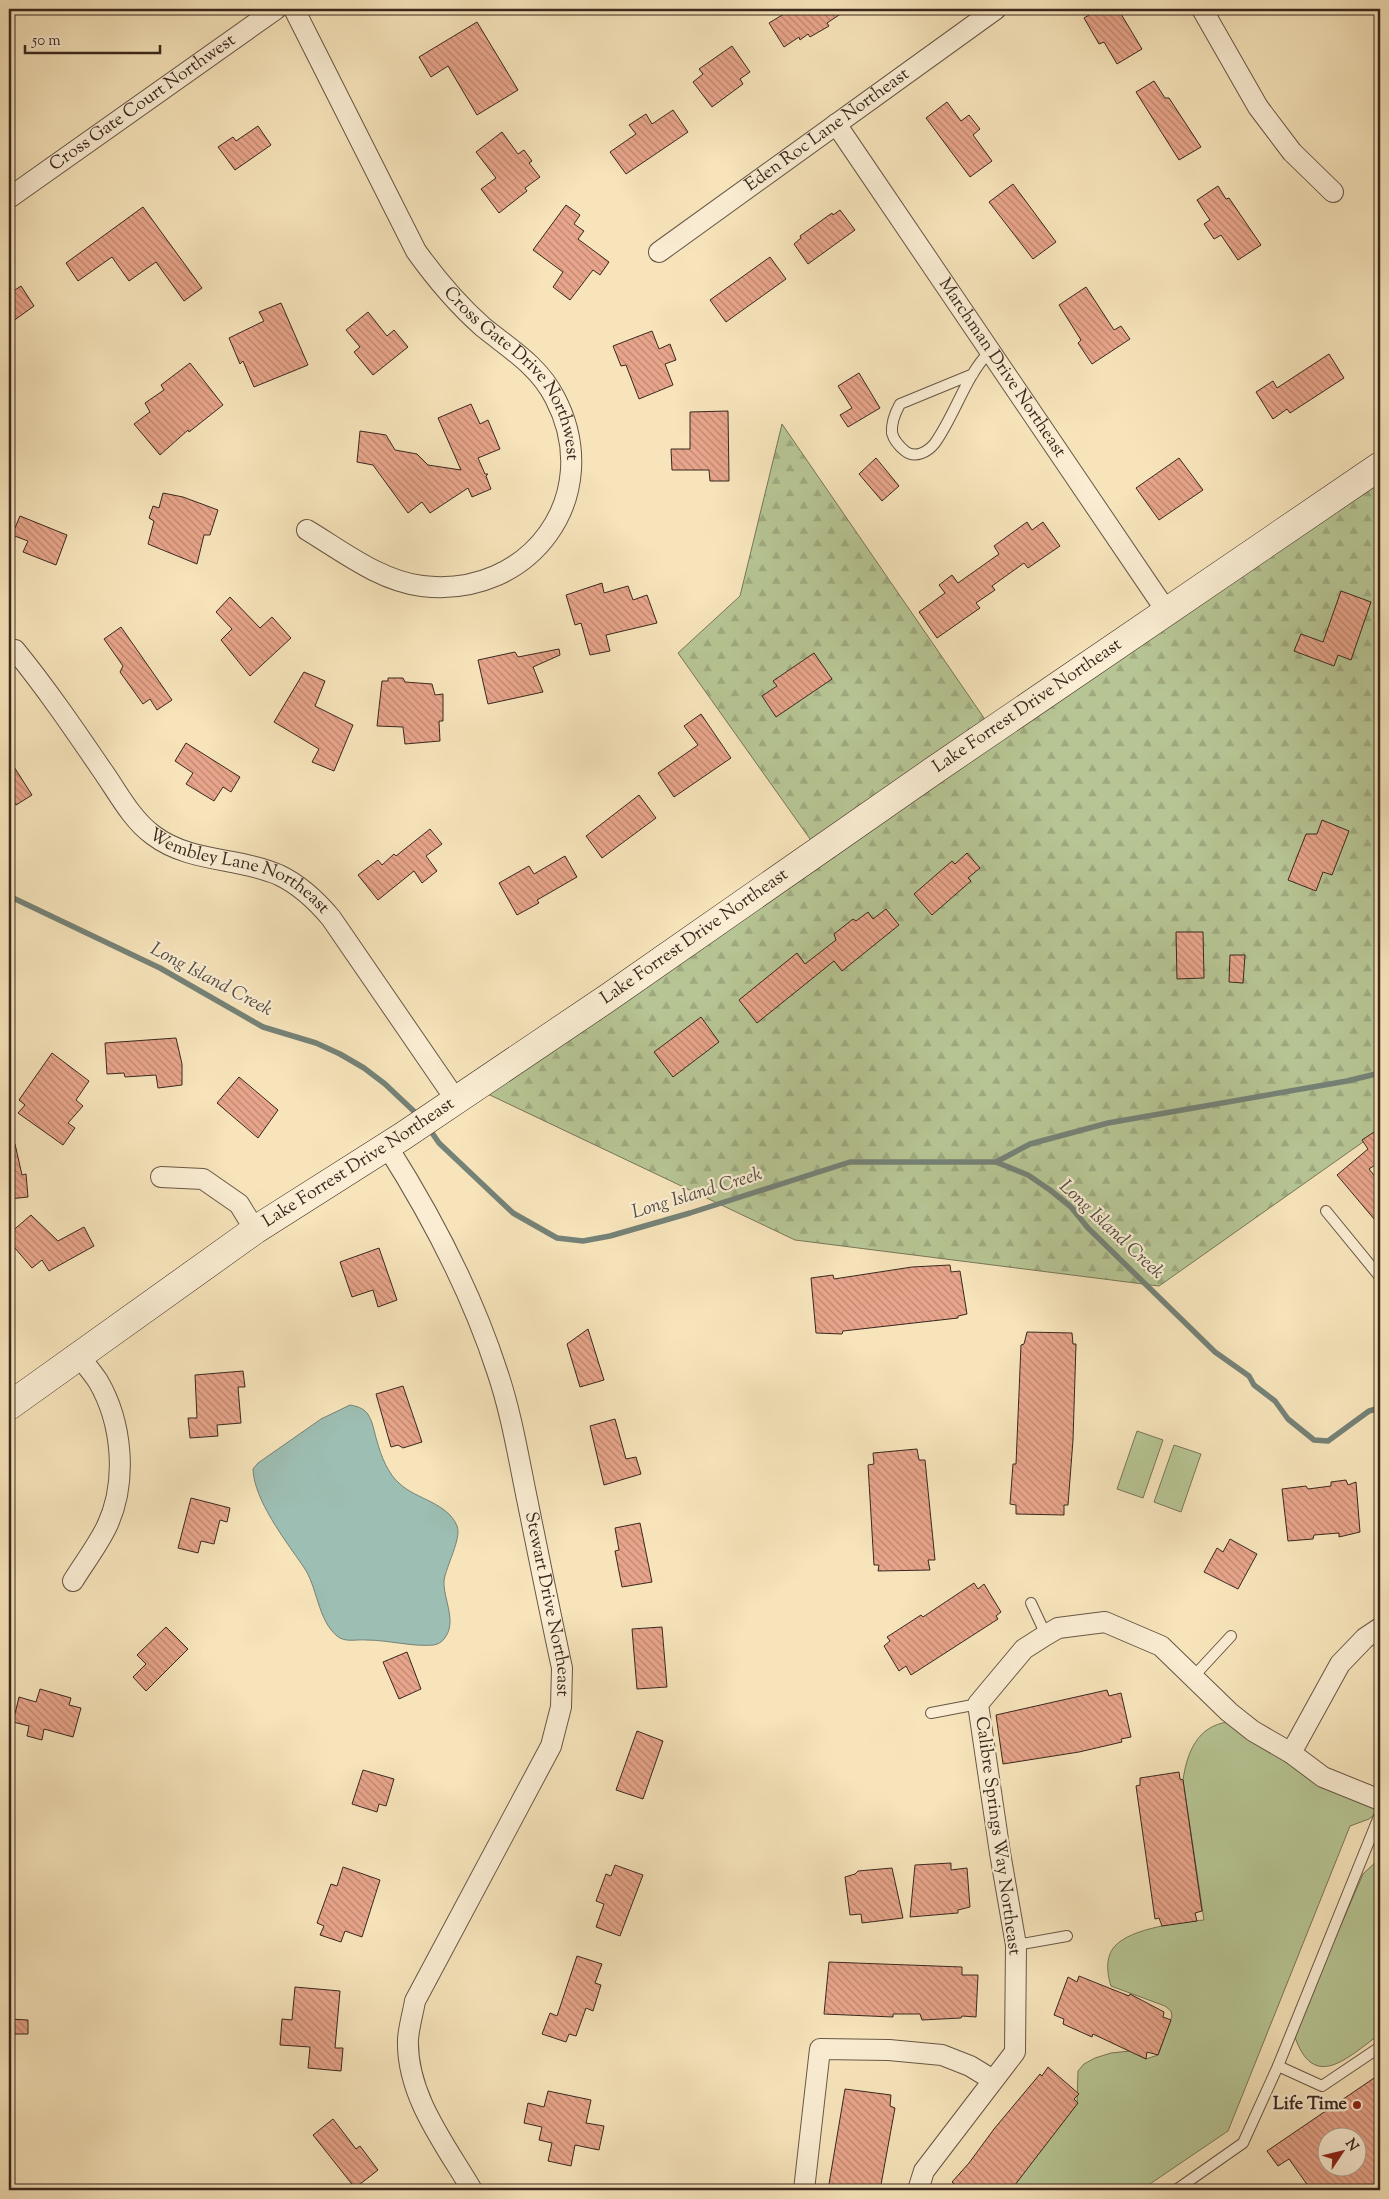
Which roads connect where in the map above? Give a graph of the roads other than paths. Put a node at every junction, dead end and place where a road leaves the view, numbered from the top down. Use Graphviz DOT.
graph roads {
  1 [pos="276,9"];
  2 [pos="294,9"];
  3 [pos="996,9"];
  4 [pos="1202,9"];
  5 [pos="836,124"];
  6 [pos="1333,192"];
  7 [pos="9,198"];
  8 [pos="659,252"];
  9 [pos="990,351"];
  10 [pos="973,374"];
  11 [pos="1380,466"];
  12 [pos="307,530"];
  13 [pos="1167,612"];
  14 [pos="15,650"];
  15 [pos="445,1108"];
  16 [pos="395,1141"];
  17 [pos="161,1177"];
  18 [pos="1326,1211"];
  19 [pos="255,1230"];
  20 [pos="1380,1277"];
  21 [pos="79,1356"];
  22 [pos="9,1406"];
  23 [pos="73,1581"];
  24 [pos="1031,1602"];
  25 [pos="1380,1628"];
  26 [pos="1046,1634"];
  27 [pos="1230,1636"];
  28 [pos="1194,1676"];
  29 [pos="978,1704"];
  30 [pos="931,1712"];
  31 [pos="1290,1753"];
  32 [pos="1380,1800"];
  33 [pos="1380,1814"];
  34 [pos="1067,1936"];
  35 [pos="1016,1945"];
  36 [pos="1380,2047"];
  37 [pos="1278,2066"];
  38 [pos="993,2080"];
  39 [pos="472,2190"];
  40 [pos="804,2190"];
  41 [pos="918,2190"];
  42 [pos="1176,2190"];
  1 -- 7 [label="street, Cross Gate Court Northwest"];
  2 -- 12 [label="street, Cross Gate Drive Northwest"];
  3 -- 5 [label="street, Eden Roc Lane Northeast"];
  4 -- 6 [label="street"];
  5 -- 8 [label="street, Eden Roc Lane Northeast"];
  5 -- 9 [label="street, Marchman Drive Northeast"];
  9 -- 10 [label="lane"];
  9 -- 13 [label="street, Marchman Drive Northeast"];
  10 -- 10 [label="lane"];
  11 -- 13 [label="street, Lake Forrest Drive Northeast"];
  13 -- 15 [label="street, Lake Forrest Drive Northeast"];
  14 -- 15 [label="street, Wembley Lane Northeast"];
  15 -- 16 [label="street, Lake Forrest Drive Northeast"];
  16 -- 19 [label="street, Lake Forrest Drive Northeast"];
  16 -- 39 [label="street, Stewart Drive Northeast"];
  17 -- 19 [label="street"];
  18 -- 20 [label="lane"];
  19 -- 21 [label="street, Lake Forrest Drive Northeast"];
  21 -- 22 [label="street, Lake Forrest Drive Northeast"];
  21 -- 23 [label="street"];
  24 -- 26 [label="lane"];
  25 -- 31 [label="street"];
  26 -- 28 [label="street, Calibre Springs Way Northeast"];
  26 -- 29 [label="street, Calibre Springs Way Northeast"];
  27 -- 28 [label="lane"];
  28 -- 31 [label="street, Calibre Springs Way Northeast"];
  29 -- 30 [label="lane"];
  29 -- 35 [label="street, Calibre Springs Way Northeast"];
  31 -- 32 [label="street, Calibre Springs Way Northeast"];
  33 -- 37 [label="lane"];
  34 -- 35 [label="lane"];
  35 -- 38 [label="street, Calibre Springs Way Northeast"];
  36 -- 37 [label="lane"];
  37 -- 42 [label="lane"];
  38 -- 40 [label="street"];
  38 -- 41 [label="street, Calibre Springs Way Northeast"];
}
